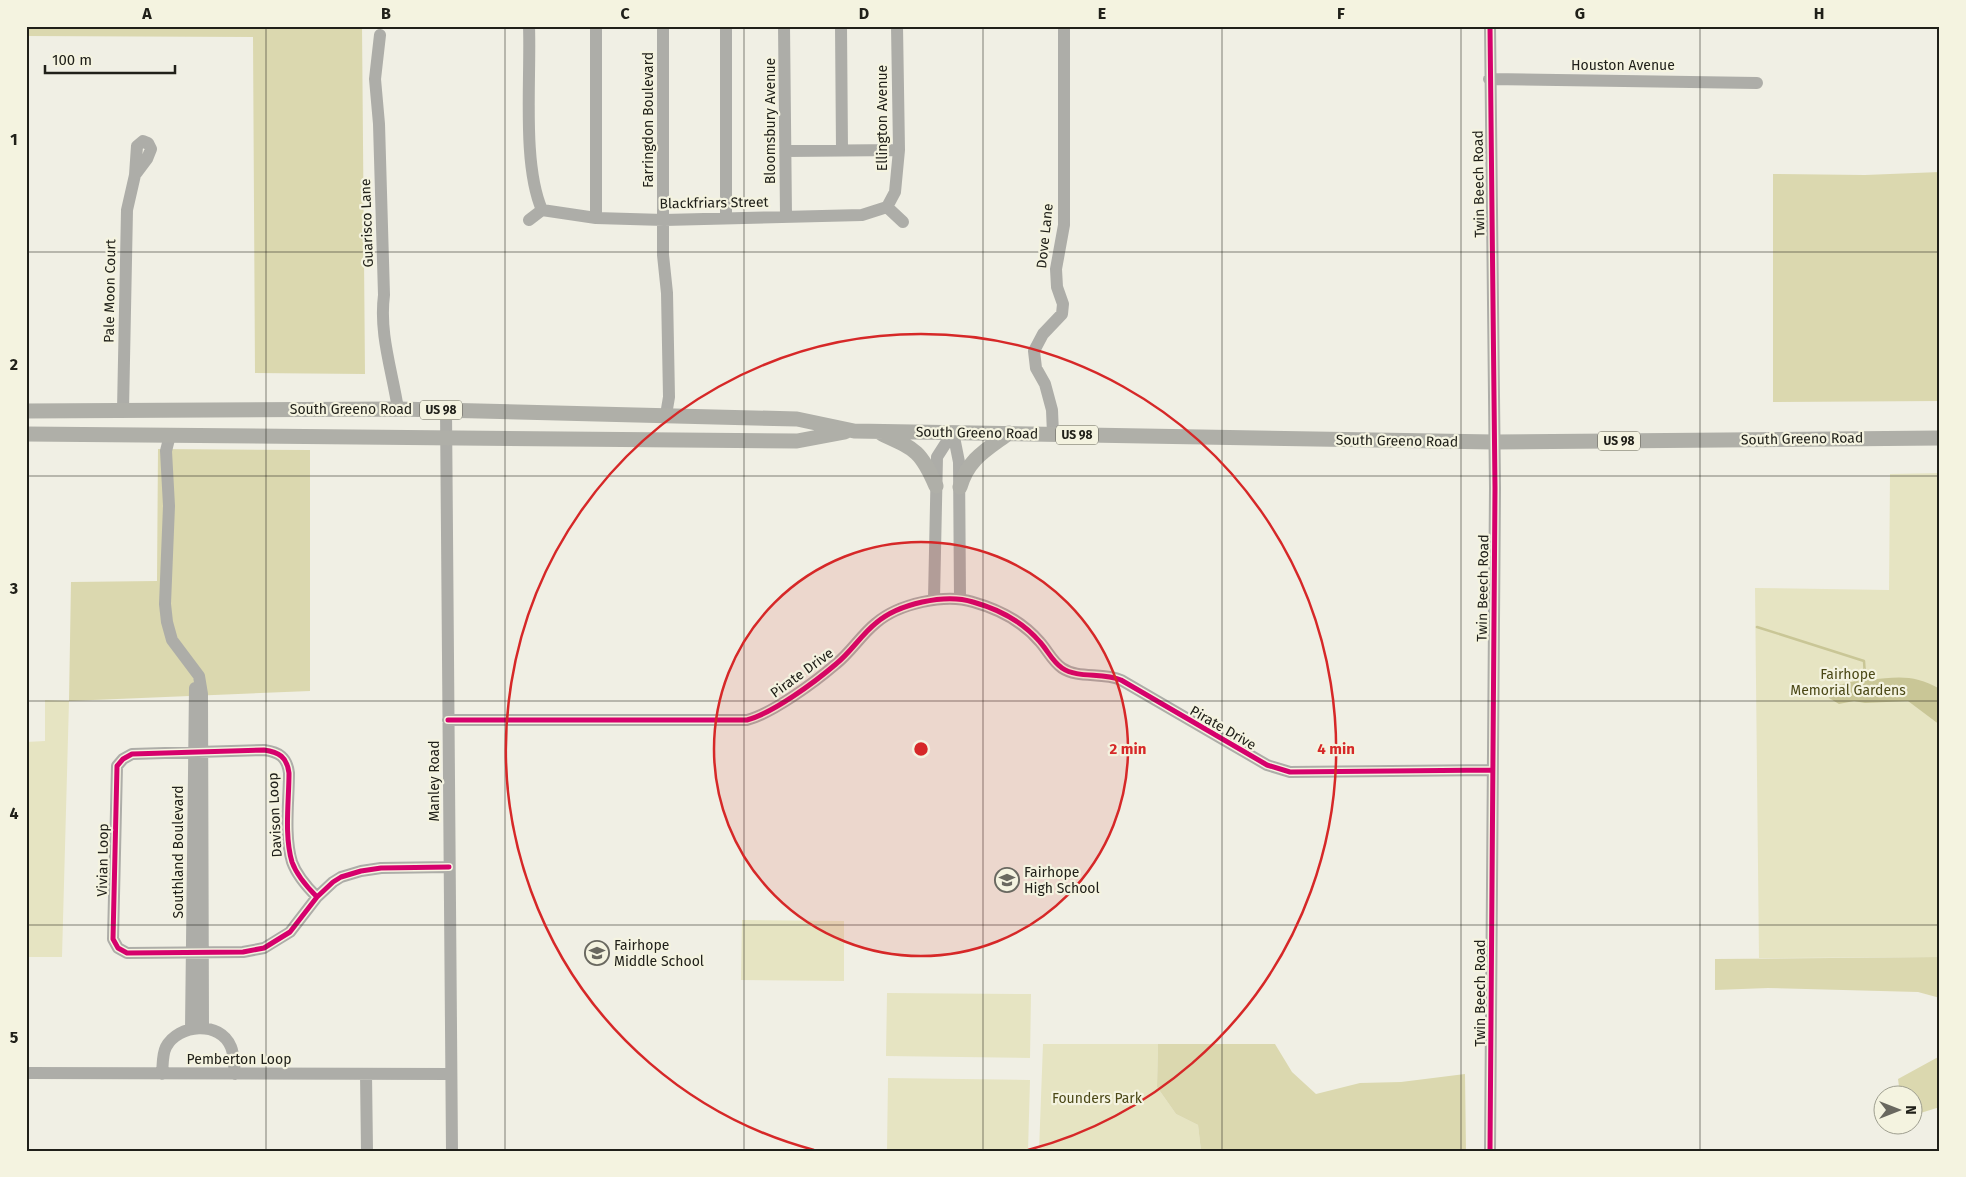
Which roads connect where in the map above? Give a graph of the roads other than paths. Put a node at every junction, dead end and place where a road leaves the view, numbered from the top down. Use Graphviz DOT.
graph roads {
  1 [pos="529,26"];
  2 [pos="596,26"];
  3 [pos="663,26"];
  4 [pos="726,26"];
  5 [pos="784,26"];
  6 [pos="841,26"];
  7 [pos="897,26"];
  8 [pos="1064,26"];
  9 [pos="1490,26"];
  10 [pos="380,35"];
  11 [pos="1489,78"];
  12 [pos="1757,83"];
  13 [pos="842,150"];
  14 [pos="899,150"];
  15 [pos="786,151"];
  16 [pos="135,175"];
  17 [pos="887,207"];
  18 [pos="542,210"];
  19 [pos="786,216"];
  20 [pos="596,218"];
  21 [pos="726,218"];
  22 [pos="529,220"];
  23 [pos="664,220"];
  24 [pos="903,222"];
  25 [pos="398,409"];
  26 [pos="123,410"];
  27 [pos="446,410"];
  28 [pos="26,411"];
  29 [pos="666,415"];
  30 [pos="854,430"];
  31 [pos="876,431"];
  32 [pos="953,432"];
  33 [pos="1010,433"];
  34 [pos="26,434"];
  35 [pos="1053,434"];
  36 [pos="170,435"];
  37 [pos="446,436"];
  38 [pos="1940,438"];
  39 [pos="1494,442"];
  40 [pos="936,486"];
  41 [pos="960,487"];
  42 [pos="960,598"];
  43 [pos="934,599"];
  44 [pos="448,720"];
  45 [pos="198,751"];
  46 [pos="1492,770"];
  47 [pos="449,867"];
  48 [pos="317,897"];
  49 [pos="198,953"];
  50 [pos="197,1028"];
  51 [pos="26,1073"];
  52 [pos="162,1074"];
  53 [pos="235,1074"];
  54 [pos="366,1074"];
  55 [pos="451,1074"];
  56 [pos="367,1151"];
  57 [pos="452,1151"];
  58 [pos="1490,1151"];
  1 -- 18 [label="street"];
  2 -- 20 [label="street"];
  3 -- 23 [label="street, Farringdon Boulevard"];
  4 -- 21 [label="street"];
  5 -- 15 [label="street, Bloomsbury Avenue"];
  6 -- 13 [label="street"];
  7 -- 14 [label="street, Ellington Avenue"];
  8 -- 35 [label="street, Dove Lane"];
  9 -- 11 [label="street, Twin Beech Road"];
  10 -- 25 [label="street, Guarisco Lane"];
  11 -- 12 [label="street, Houston Avenue"];
  11 -- 39 [label="street, Twin Beech Road"];
  13 -- 14 [label="street"];
  13 -- 15 [label="street"];
  14 -- 17 [label="street, Ellington Avenue"];
  15 -- 19 [label="street, Bloomsbury Avenue"];
  16 -- 26 [label="street, Pale Moon Court"];
  17 -- 19 [label="street, Blackfriars Street"];
  17 -- 24 [label="street"];
  18 -- 20 [label="street, Blackfriars Street"];
  18 -- 22 [label="street"];
  19 -- 21 [label="street, Blackfriars Street"];
  20 -- 23 [label="street, Blackfriars Street"];
  21 -- 23 [label="street, Blackfriars Street"];
  23 -- 29 [label="street, Farringdon Boulevard"];
  25 -- 26 [label="main road, South Greeno Road / US 98"];
  25 -- 27 [label="main road, South Greeno Road / US 98"];
  26 -- 28 [label="main road, South Greeno Road / US 98"];
  27 -- 29 [label="main road, South Greeno Road / US 98"];
  27 -- 37 [label="street, Manley Road"];
  29 -- 30 [label="main road, South Greeno Road / US 98"];
  30 -- 31 [label="main road, South Greeno Road / US 98"];
  30 -- 37 [label="main road, South Greeno Road / US 98"];
  31 -- 32 [label="main road, South Greeno Road / US 98"];
  31 -- 40 [label="main road"];
  32 -- 33 [label="main road, South Greeno Road / US 98"];
  32 -- 40 [label="street"];
  32 -- 41 [label="street"];
  33 -- 35 [label="main road, South Greeno Road / US 98"];
  33 -- 41 [label="main road"];
  34 -- 36 [label="main road, South Greeno Road / US 98"];
  35 -- 39 [label="main road, South Greeno Road / US 98"];
  36 -- 37 [label="main road, South Greeno Road / US 98"];
  36 -- 45 [label="street, Southland Boulevard"];
  37 -- 44 [label="street, Manley Road"];
  38 -- 39 [label="main road, South Greeno Road / US 98"];
  39 -- 46 [label="street, Twin Beech Road"];
  40 -- 43 [label="street"];
  41 -- 42 [label="street"];
  42 -- 43 [label="street, Pirate Drive"];
  42 -- 46 [label="street, Pirate Drive"];
  43 -- 44 [label="street, Pirate Drive"];
  44 -- 47 [label="street, Manley Road"];
  45 -- 48 [label="street, Davison Loop"];
  45 -- 49 [label="street, Southland Boulevard"];
  45 -- 49 [label="street, Vivian Loop"];
  46 -- 58 [label="street, Twin Beech Road"];
  47 -- 48 [label="street, Vivian Loop"];
  47 -- 55 [label="street, Manley Road"];
  48 -- 49 [label="street, Vivian Loop"];
  49 -- 50 [label="street, Southland Boulevard"];
  50 -- 52 [label="street"];
  50 -- 53 [label="street"];
  51 -- 52 [label="street, Pemberton Loop"];
  52 -- 53 [label="street, Pemberton Loop"];
  53 -- 54 [label="street, Pemberton Loop"];
  54 -- 55 [label="street, Pemberton Loop"];
  54 -- 56 [label="street"];
  55 -- 57 [label="street, Manley Road"];
}
